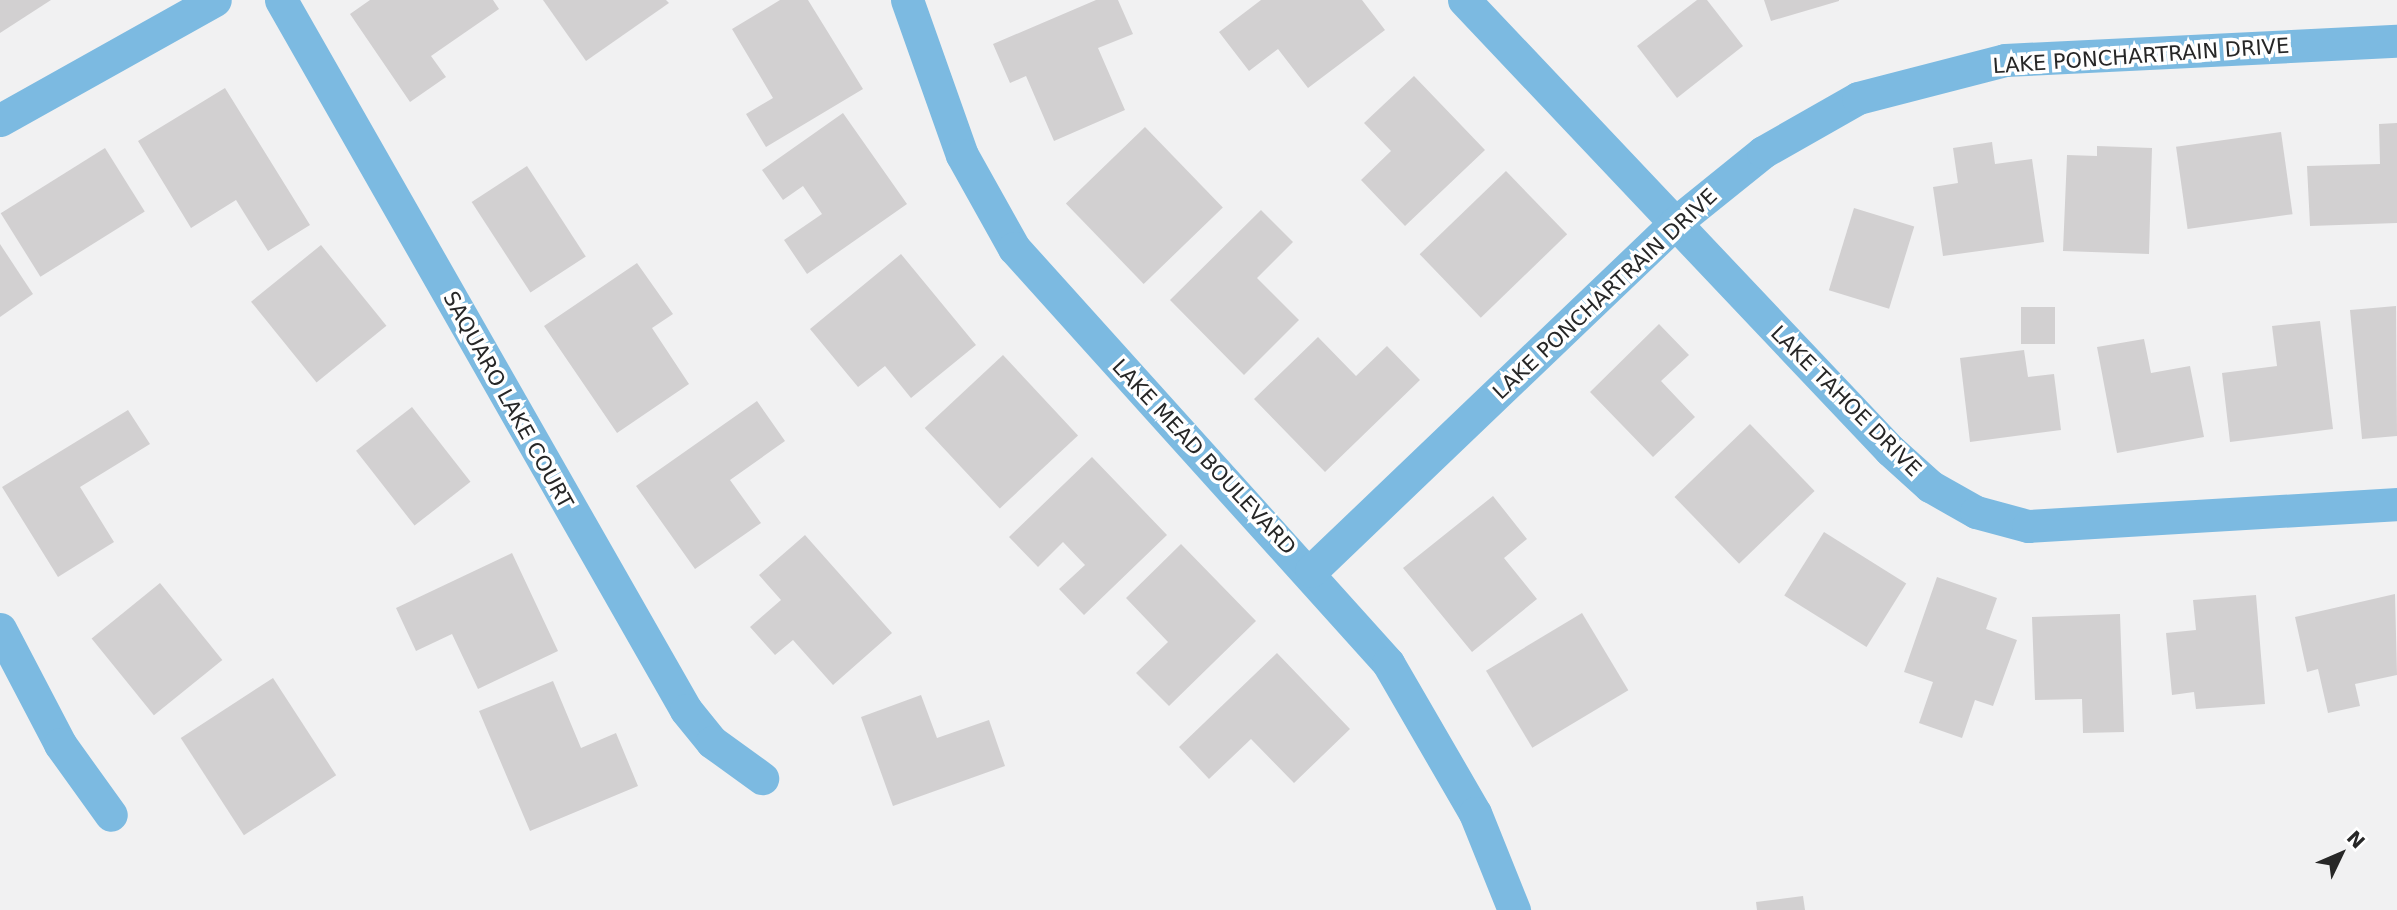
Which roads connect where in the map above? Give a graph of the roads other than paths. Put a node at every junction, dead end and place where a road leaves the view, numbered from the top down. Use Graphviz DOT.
graph roads {
  1 [pos="215,0"];
  2 [pos="281,0"];
  3 [pos="907,0"];
  4 [pos="1464,0"];
  5 [pos="2397,41"];
  6 [pos="0,120"];
  7 [pos="1675,223"];
  8 [pos="2397,504"];
  9 [pos="1311,571"];
  10 [pos="0,629"];
  11 [pos="762,778"];
  12 [pos="111,815"];
  13 [pos="1514,910"];
  1 -- 6 [label="street"];
  2 -- 11 [label="street, SAQUARO LAKE COURT"];
  3 -- 9 [label="street, LAKE MEAD BOULEVARD"];
  4 -- 7 [label="street, LAKE TAHOE DRIVE"];
  5 -- 7 [label="street, LAKE PONCHARTRAIN DRIVE"];
  7 -- 8 [label="street, LAKE TAHOE DRIVE"];
  7 -- 9 [label="street, LAKE PONCHARTRAIN DRIVE"];
  9 -- 13 [label="street, LAKE MEAD BOULEVARD"];
  10 -- 12 [label="street"];
}
